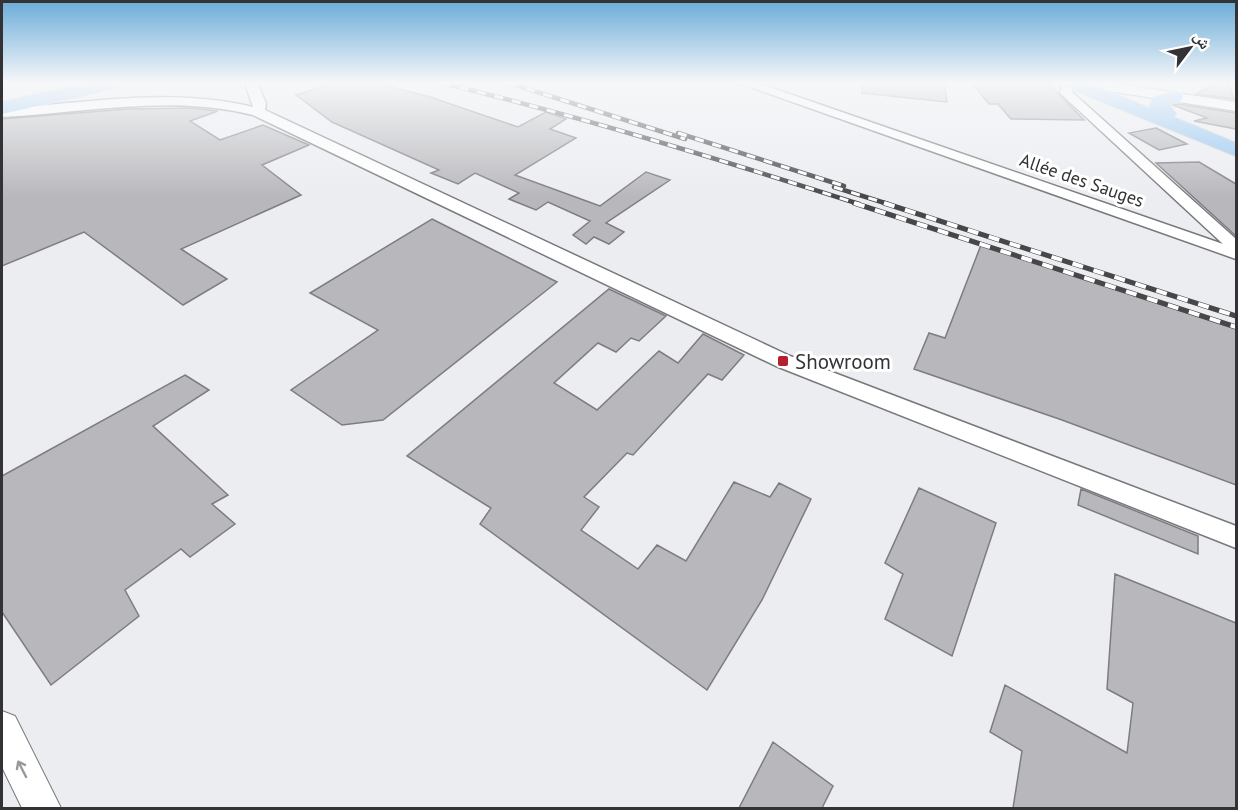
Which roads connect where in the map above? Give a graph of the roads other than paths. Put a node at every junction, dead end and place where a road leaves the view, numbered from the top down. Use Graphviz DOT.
graph roads {
  1 [pos="277,121"];
  2 [pos="854,121"];
  3 [pos="1097,121"];
  4 [pos="1165,121"];
  5 [pos="1197,121"];
  6 [pos="1236,142"];
  7 [pos="1236,150"];
  8 [pos="1236,247"];
  9 [pos="1236,254"];
  10 [pos="1236,537"];
  11 [pos="2,729"];
  12 [pos="42,808"];
  1 -- 10 [label="street"];
  2 -- 9 [label="street, Allée des Sauges"];
  3 -- 8 [label="street"];
  4 -- 7 [label="main road"];
  5 -- 6 [label="main road"];
  12 -- 11 [label="street, one-way"];
}
